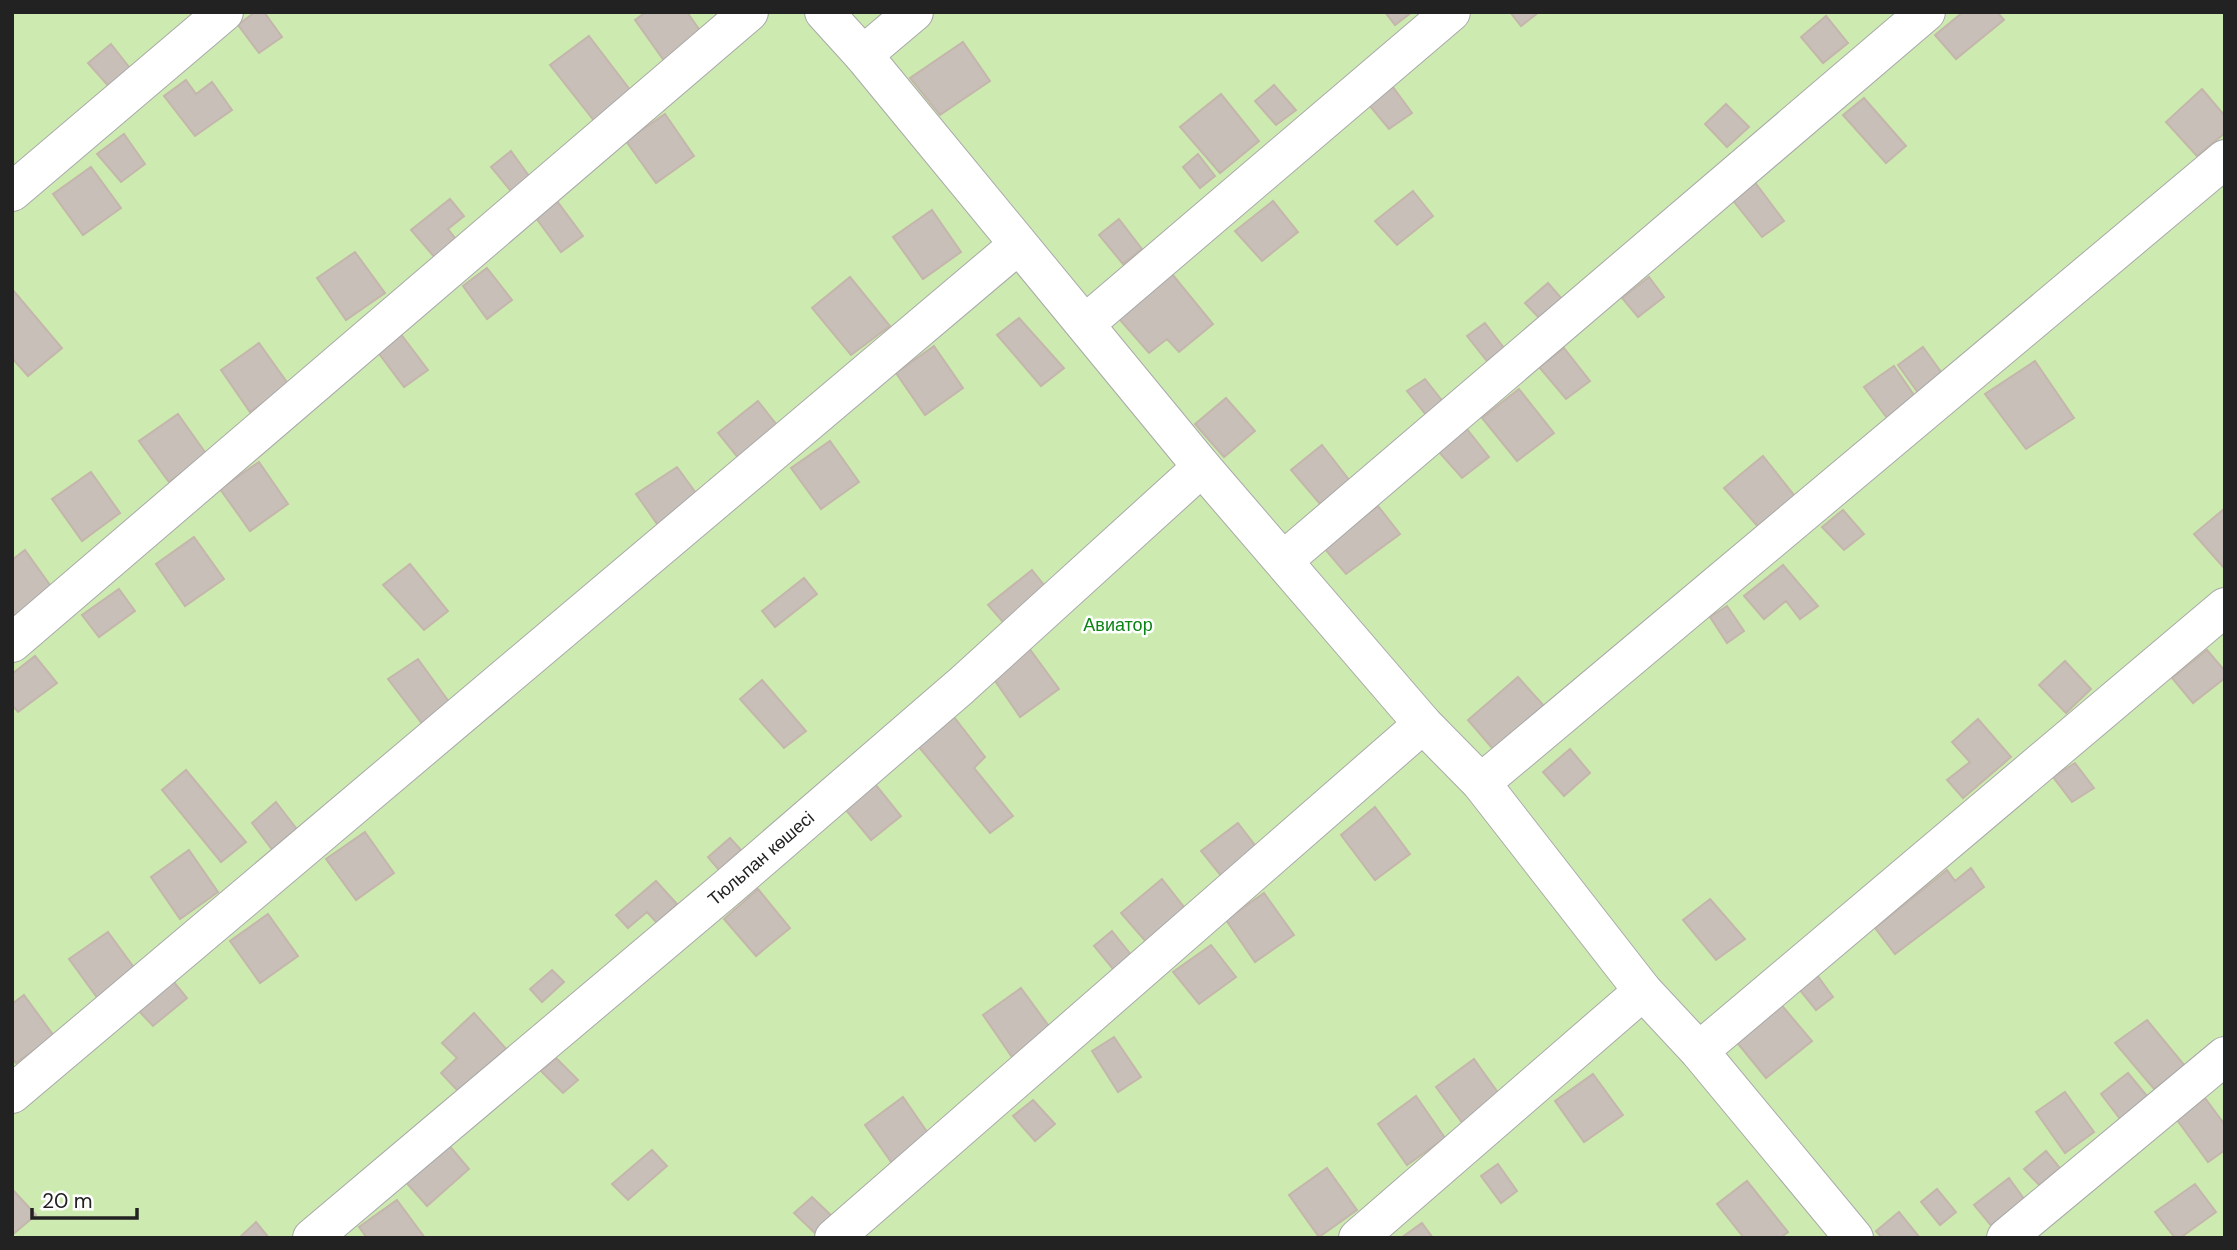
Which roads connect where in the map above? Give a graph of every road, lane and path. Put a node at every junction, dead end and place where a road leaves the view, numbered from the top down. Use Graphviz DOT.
graph roads {
  1 [pos="224,12"];
  2 [pos="749,12"];
  3 [pos="824,12"];
  4 [pos="914,12"];
  5 [pos="1451,12"];
  6 [pos="1926,12"];
  7 [pos="863,55"];
  8 [pos="2225,159"];
  9 [pos="12,192"];
  10 [pos="1018,245"];
  11 [pos="1085,324"];
  12 [pos="1202,467"];
  13 [pos="1284,560"];
  14 [pos="2225,607"];
  15 [pos="12,643"];
  16 [pos="1423,724"];
  17 [pos="1481,783"];
  18 [pos="1643,991"];
  19 [pos="1699,1051"];
  20 [pos="2225,1056"];
  21 [pos="12,1094"];
  22 [pos="312,1238"];
  23 [pos="834,1238"];
  24 [pos="1358,1238"];
  25 [pos="1854,1238"];
  26 [pos="2006,1238"];
  1 -- 9 [label="street"];
  2 -- 15 [label="street"];
  3 -- 7 [label="street"];
  4 -- 7 [label="street"];
  5 -- 11 [label="street"];
  6 -- 13 [label="street"];
  7 -- 10 [label="street"];
  8 -- 17 [label="street"];
  10 -- 11 [label="street"];
  10 -- 21 [label="street"];
  11 -- 12 [label="street"];
  12 -- 13 [label="street"];
  12 -- 22 [label="street, Тюльпан көшесі"];
  13 -- 16 [label="street"];
  14 -- 19 [label="street"];
  16 -- 17 [label="street"];
  16 -- 23 [label="street"];
  17 -- 18 [label="street"];
  18 -- 19 [label="street"];
  18 -- 24 [label="street"];
  19 -- 25 [label="street"];
  20 -- 26 [label="street"];
}
